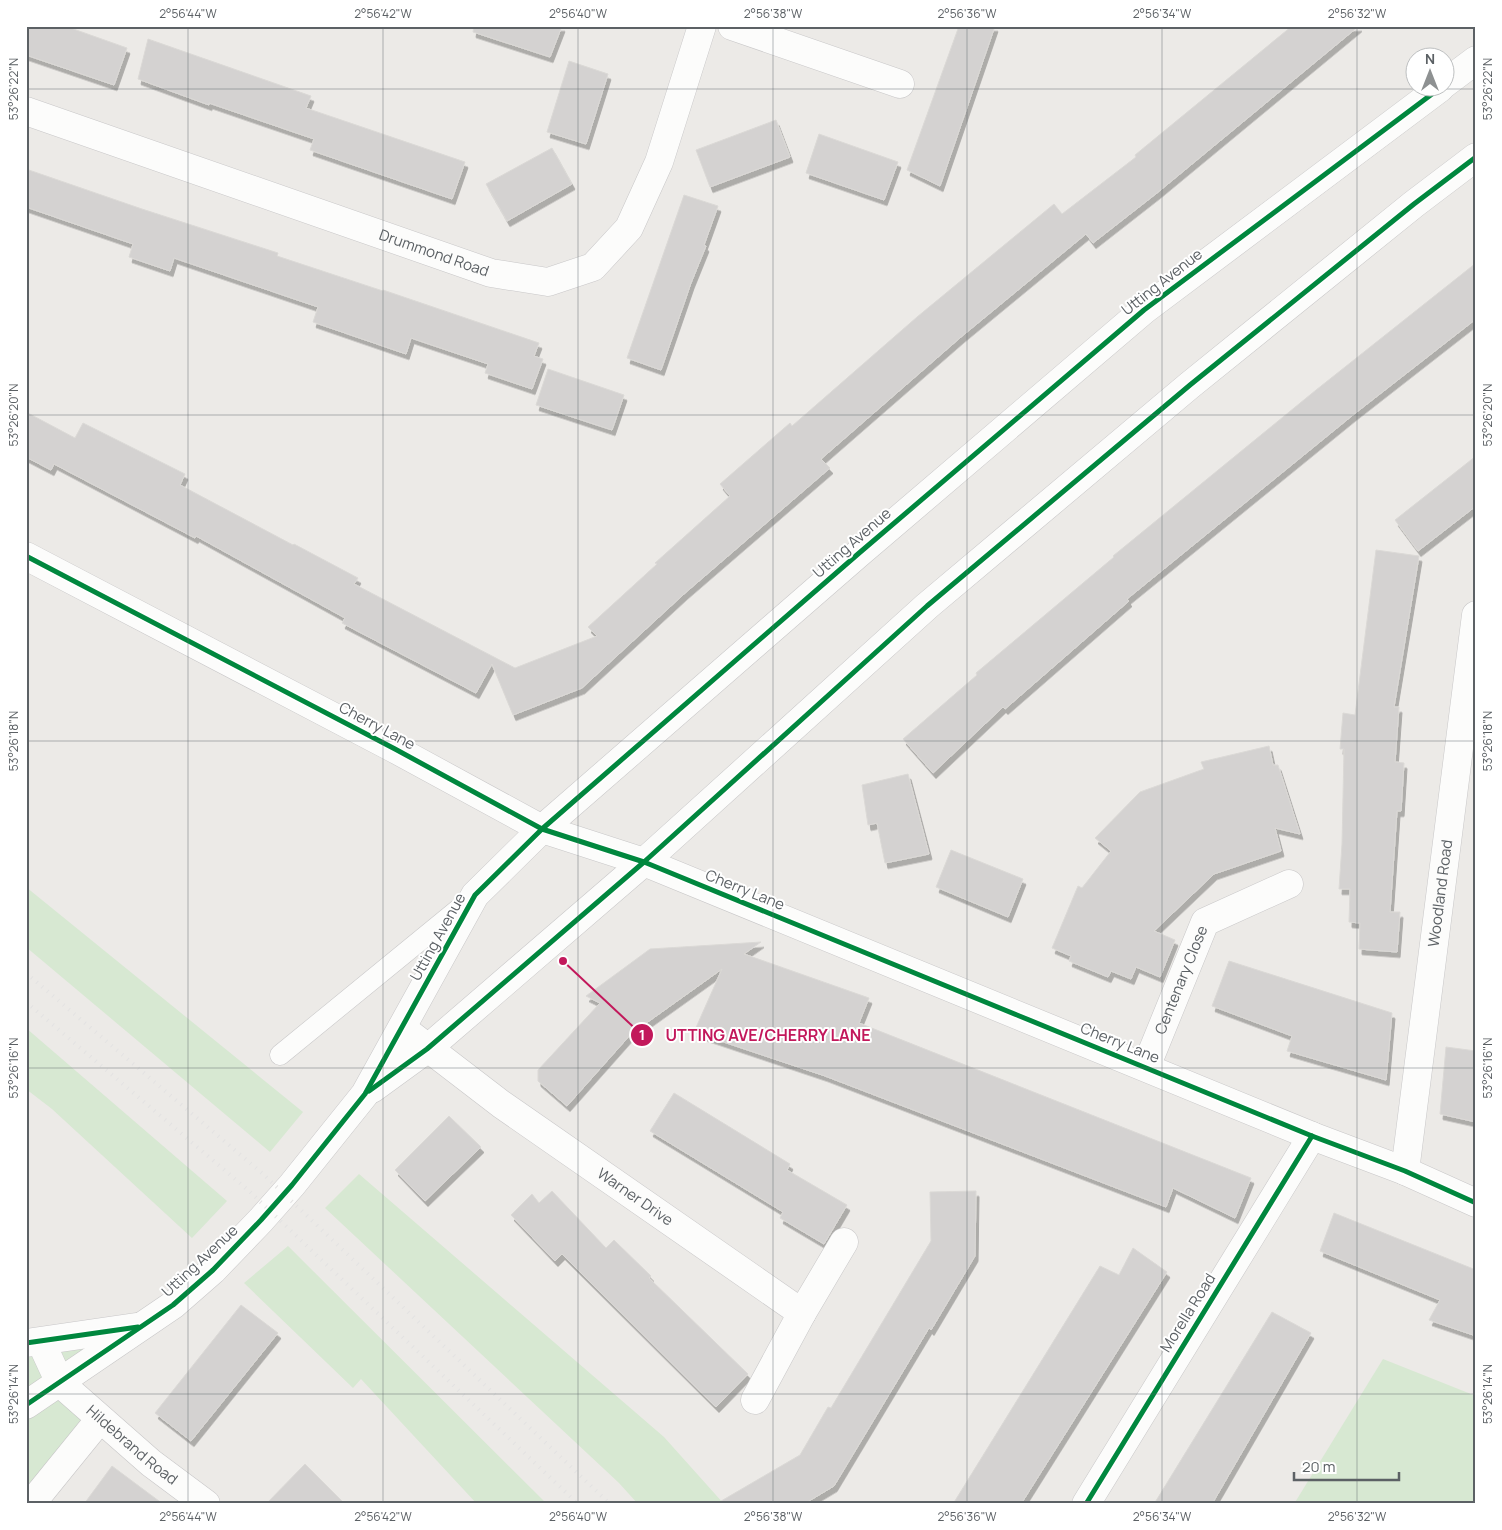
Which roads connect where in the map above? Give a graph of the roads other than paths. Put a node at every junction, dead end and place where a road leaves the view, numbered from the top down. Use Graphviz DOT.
graph roads {
  1 [pos="702,26"];
  2 [pos="732,26"];
  3 [pos="1476,60"];
  4 [pos="1454,76"];
  5 [pos="900,84"];
  6 [pos="1427,98"];
  7 [pos="26,111"];
  8 [pos="1476,157"];
  9 [pos="26,556"];
  10 [pos="1476,615"];
  11 [pos="542,829"];
  12 [pos="644,862"];
  13 [pos="1289,884"];
  14 [pos="475,895"];
  15 [pos="402,1028"];
  16 [pos="427,1049"];
  17 [pos="280,1054"];
  18 [pos="1146,1068"];
  19 [pos="365,1094"];
  20 [pos="1312,1136"];
  21 [pos="1405,1171"];
  22 [pos="1476,1203"];
  23 [pos="844,1242"];
  24 [pos="802,1313"];
  25 [pos="143,1326"];
  26 [pos="34,1342"];
  27 [pos="60,1383"];
  28 [pos="755,1400"];
  29 [pos="26,1405"];
  30 [pos="100,1419"];
  31 [pos="31,1504"];
  32 [pos="206,1504"];
  33 [pos="1086,1504"];
  1 -- 7 [label="street, Drummond Road"];
  2 -- 5 [label="street"];
  3 -- 4 [label="street"];
  6 -- 11 [label="street, Utting Avenue"];
  8 -- 12 [label="street, Utting Avenue"];
  9 -- 11 [label="street, Cherry Lane"];
  10 -- 21 [label="street, Woodland Road"];
  11 -- 12 [label="street, Cherry Lane"];
  11 -- 14 [label="street, Utting Avenue"];
  12 -- 16 [label="street, Utting Avenue"];
  12 -- 18 [label="street, Cherry Lane"];
  13 -- 18 [label="street, Centenary Close"];
  14 -- 15 [label="street, Utting Avenue"];
  14 -- 17 [label="lane"];
  15 -- 16 [label="street, Warner Drive"];
  15 -- 19 [label="street, Utting Avenue"];
  16 -- 19 [label="street, Utting Avenue"];
  16 -- 24 [label="street, Warner Drive"];
  18 -- 20 [label="street, Cherry Lane"];
  19 -- 25 [label="street, Utting Avenue"];
  20 -- 21 [label="street, Cherry Lane"];
  20 -- 33 [label="street, Morella Road"];
  21 -- 22 [label="street, Cherry Lane"];
  23 -- 24 [label="street"];
  24 -- 28 [label="street"];
  25 -- 26 [label="street, Utting Avenue"];
  25 -- 27 [label="street, Utting Avenue"];
  26 -- 27 [label="street"];
  27 -- 29 [label="street, Utting Avenue"];
  27 -- 30 [label="street, Hildebrand Road"];
  30 -- 31 [label="street"];
  30 -- 32 [label="street, Hildebrand Road"];
}
